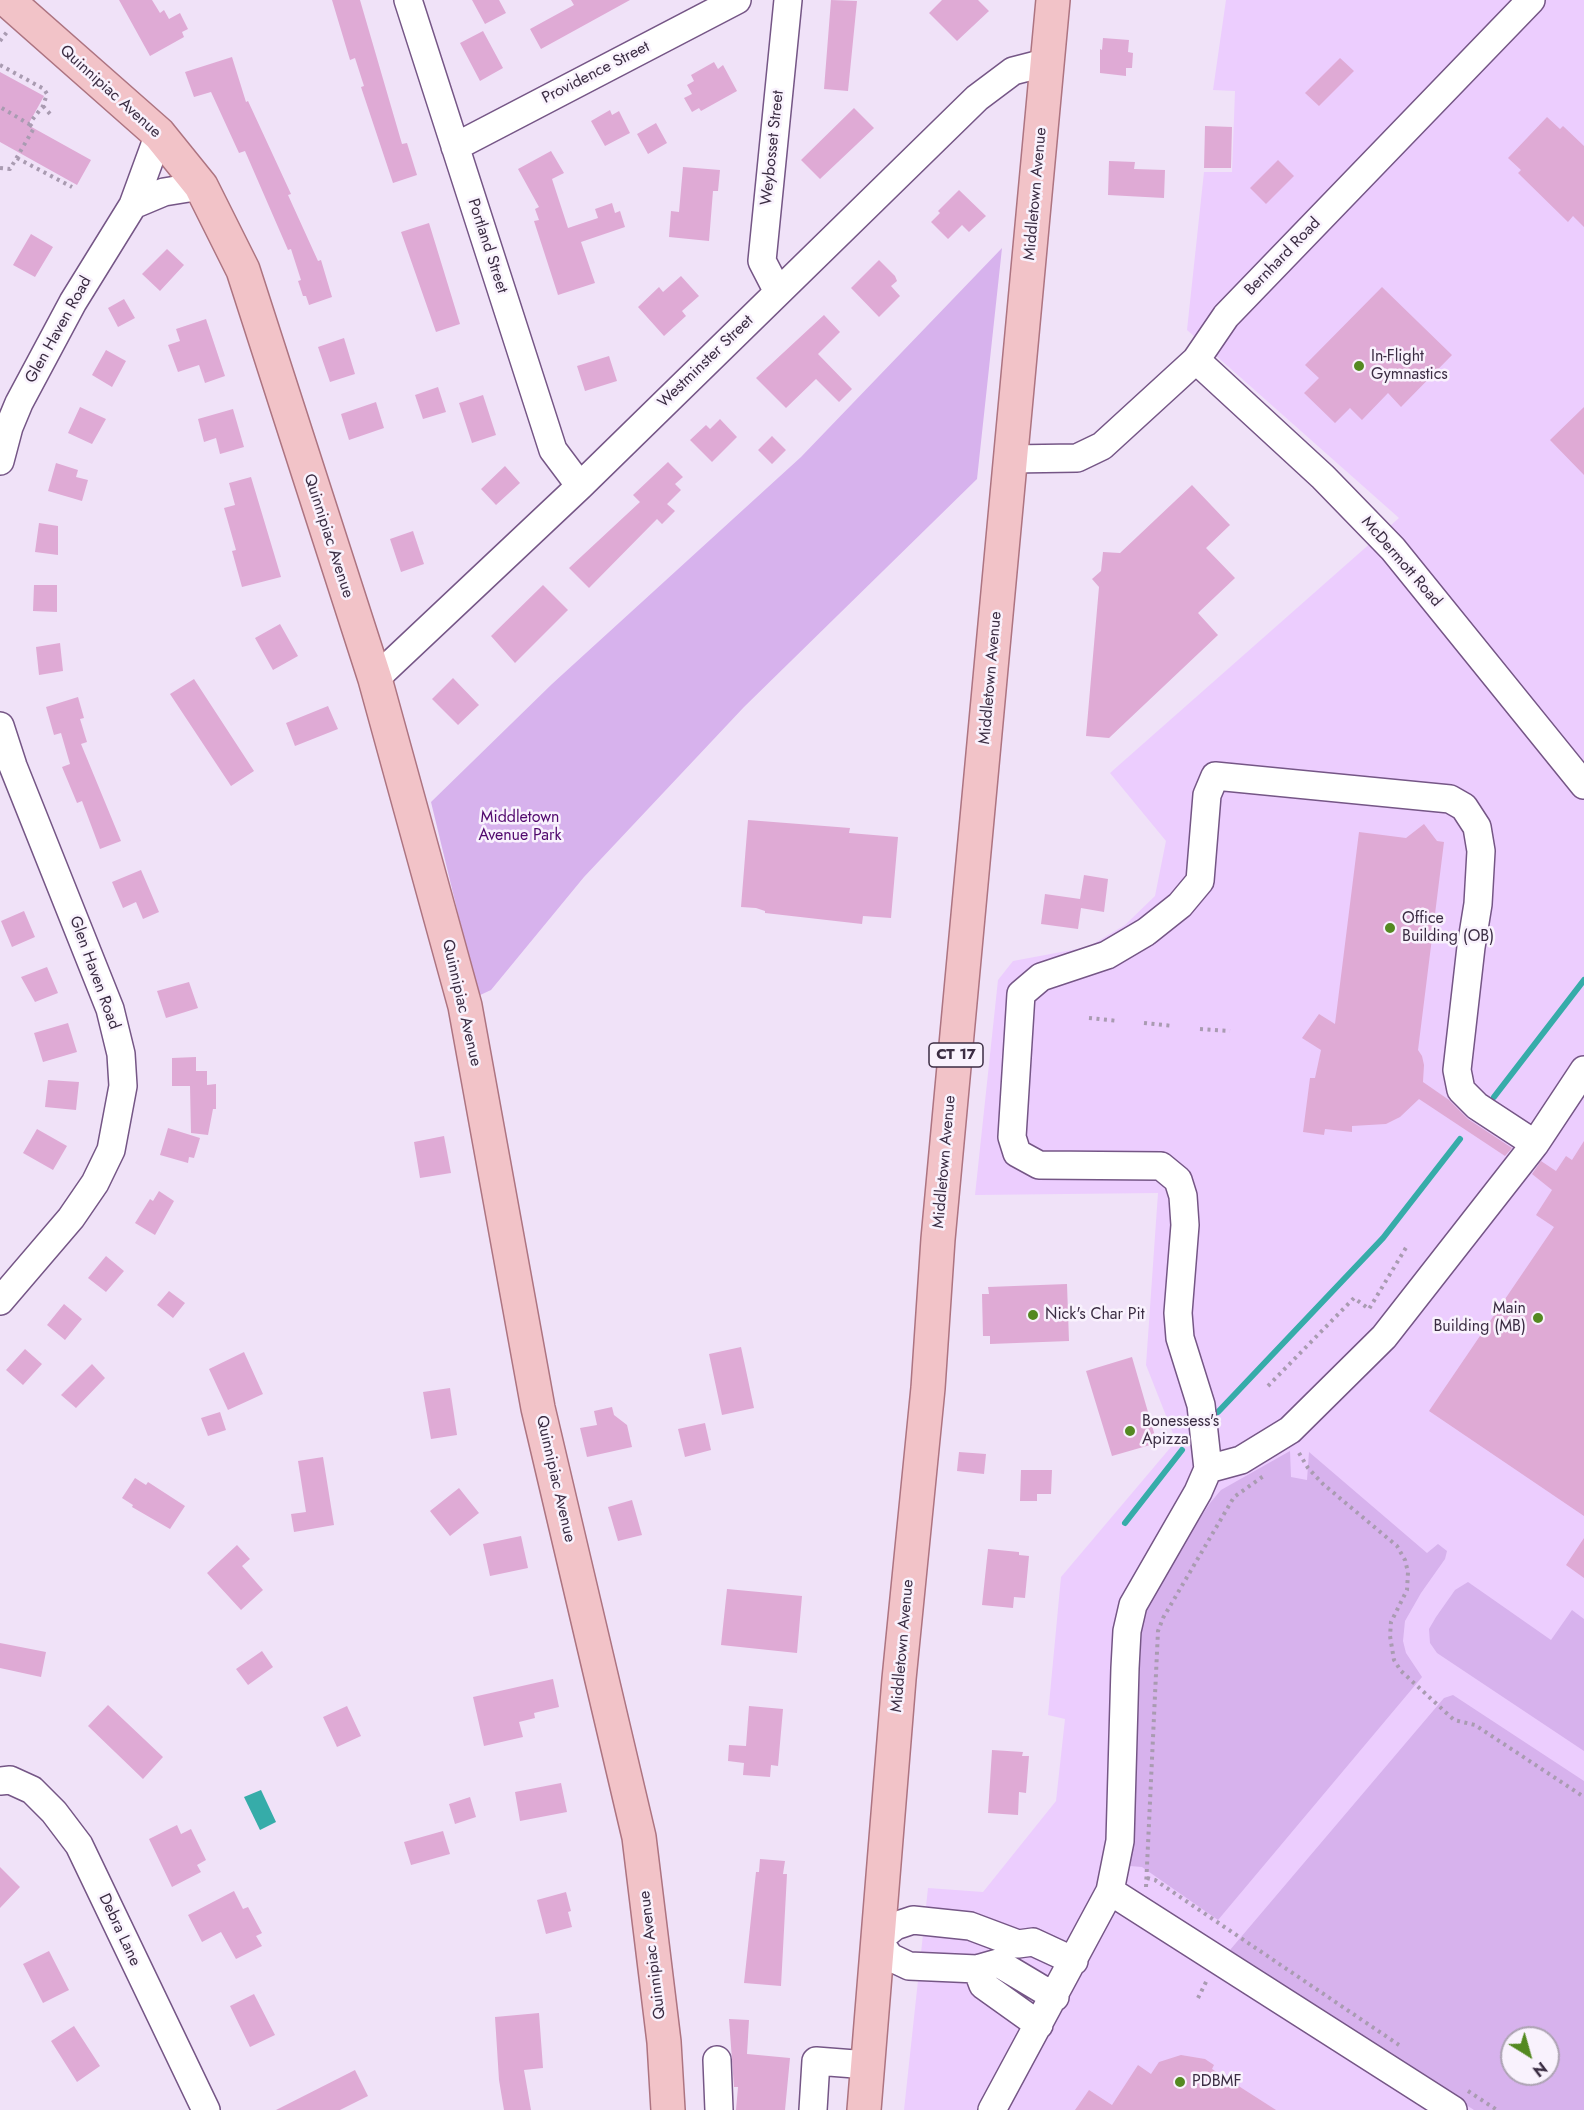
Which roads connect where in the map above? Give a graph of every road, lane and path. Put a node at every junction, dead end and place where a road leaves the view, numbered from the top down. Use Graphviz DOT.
graph roads {
  1 [pos="7,0"];
  2 [pos="408,0"];
  3 [pos="737,0"];
  4 [pos="788,0"];
  5 [pos="1053,0"];
  6 [pos="1531,0"];
  7 [pos="1048,62"];
  8 [pos="0,65"];
  9 [pos="43,106"];
  10 [pos="0,107"];
  11 [pos="51,115"];
  12 [pos="29,124"];
  13 [pos="159,134"];
  14 [pos="455,147"];
  15 [pos="17,158"];
  16 [pos="0,168"];
  17 [pos="201,186"];
  18 [pos="72,188"];
  19 [pos="133,205"];
  20 [pos="778,292"];
  21 [pos="1196,360"];
  22 [pos="1011,459"];
  23 [pos="0,461"];
  24 [pos="580,486"];
  25 [pos="375,679"];
  26 [pos="0,726"];
  27 [pos="1584,785"];
  28 [pos="1089,1018"];
  29 [pos="1118,1021"];
  30 [pos="1144,1023"];
  31 [pos="1173,1026"];
  32 [pos="1200,1029"];
  33 [pos="1230,1031"];
  34 [pos="1584,1070"];
  35 [pos="1535,1144"];
  36 [pos="1407,1246"];
  37 [pos="0,1301"];
  38 [pos="1268,1386"];
  39 [pos="1292,1457"];
  40 [pos="1208,1469"];
  41 [pos="1267,1474"];
  42 [pos="0,1780"];
  43 [pos="1584,1797"];
  44 [pos="1147,1878"];
  45 [pos="1146,1888"];
  46 [pos="1110,1891"];
  47 [pos="878,1940"];
  48 [pos="1208,1977"];
  49 [pos="1056,1995"];
  50 [pos="1198,1998"];
  51 [pos="1401,2047"];
  52 [pos="717,2060"];
  53 [pos="868,2065"];
  54 [pos="1456,2098"];
  55 [pos="206,2110"];
  56 [pos="668,2110"];
  57 [pos="719,2110"];
  58 [pos="813,2110"];
  59 [pos="864,2110"];
  60 [pos="992,2110"];
  61 [pos="1497,2110"];
  1 -- 13 [label="main road, Quinnipiac Avenue"];
  2 -- 14 [label="street, Portland Street"];
  3 -- 14 [label="street, Providence Street"];
  4 -- 20 [label="street, Weybosset Street"];
  5 -- 7 [label="main road, Middletown Avenue / CT 17"];
  6 -- 21 [label="street, Bernhard Road"];
  7 -- 20 [label="street, Westminster Street"];
  7 -- 22 [label="main road, Middletown Avenue / CT 17"];
  8 -- 9 [label="path"];
  9 -- 11 [label="path"];
  9 -- 12 [label="path"];
  10 -- 12 [label="path"];
  12 -- 15 [label="path"];
  13 -- 17 [label="main road, Quinnipiac Avenue"];
  13 -- 19 [label="street, Glen Haven Road"];
  14 -- 24 [label="street, Portland Street"];
  15 -- 16 [label="path"];
  15 -- 18 [label="path"];
  17 -- 19 [label="street"];
  17 -- 25 [label="main road, Quinnipiac Avenue"];
  19 -- 23 [label="street, Glen Haven Road"];
  20 -- 24 [label="street, Westminster Street"];
  21 -- 22 [label="street, Bernhard Road"];
  21 -- 27 [label="street, McDermott Road"];
  22 -- 47 [label="main road, Middletown Avenue / CT 17"];
  24 -- 25 [label="street, Westminster Street"];
  25 -- 56 [label="main road, Quinnipiac Avenue"];
  26 -- 37 [label="street, Glen Haven Road"];
  28 -- 29 [label="path"];
  30 -- 31 [label="path"];
  32 -- 33 [label="path"];
  34 -- 35 [label="street"];
  35 -- 40 [label="street"];
  35 -- 40 [label="street"];
  36 -- 38 [label="path"];
  39 -- 43 [label="path"];
  40 -- 46 [label="street"];
  41 -- 44 [label="path"];
  42 -- 55 [label="street, Debra Lane"];
  44 -- 45 [label="path"];
  44 -- 51 [label="path"];
  46 -- 49 [label="street"];
  46 -- 54 [label="street"];
  47 -- 49 [label="street"];
  47 -- 49 [label="street"];
  47 -- 53 [label="main road, Middletown Avenue / CT 17"];
  48 -- 50 [label="path"];
  49 -- 60 [label="street"];
  52 -- 57 [label="street"];
  53 -- 58 [label="street"];
  53 -- 59 [label="main road, Middletown Avenue / CT 17"];
  54 -- 61 [label="path"];
}
